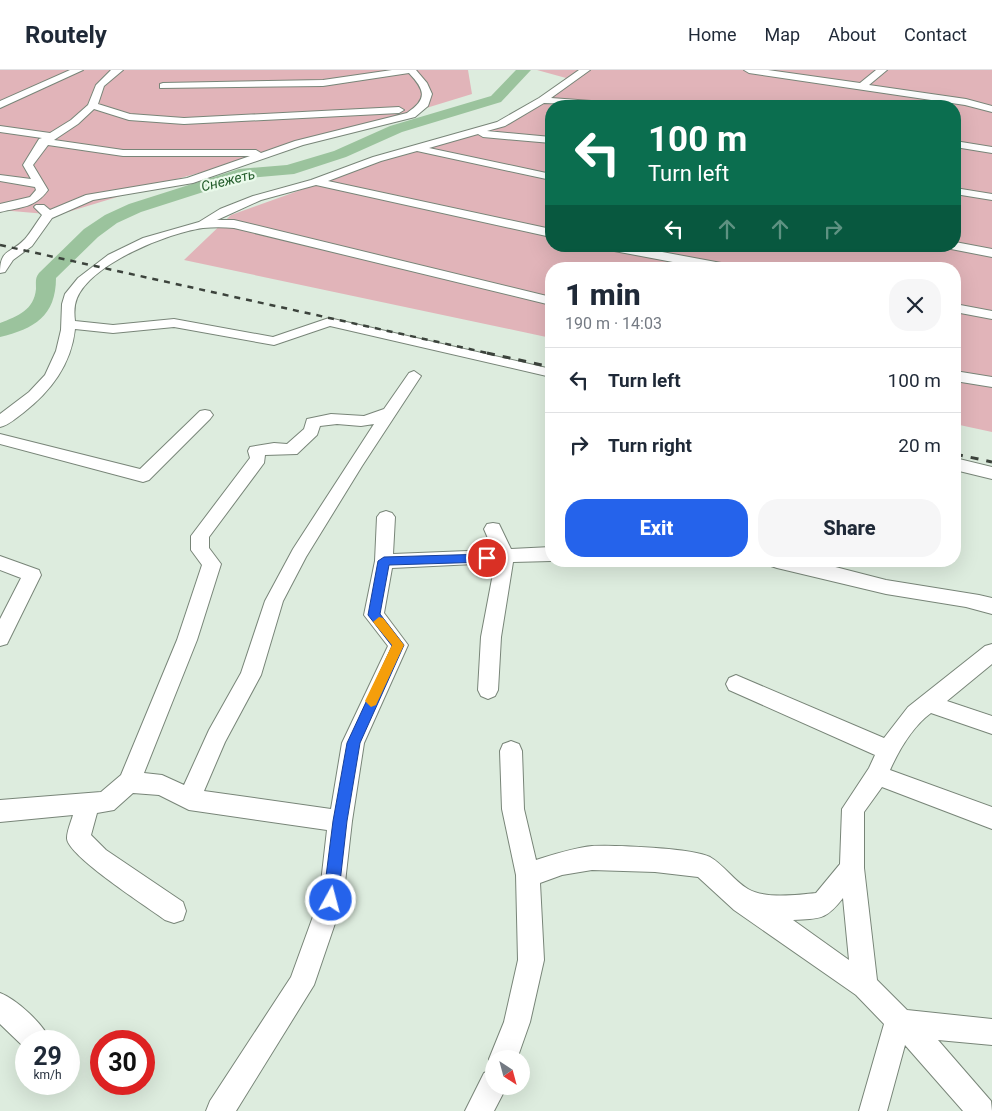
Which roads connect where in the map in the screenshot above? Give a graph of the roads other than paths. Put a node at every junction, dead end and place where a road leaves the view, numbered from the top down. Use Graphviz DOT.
graph roads {
  1 [pos="78,70"];
  2 [pos="118,70"];
  3 [pos="411,70"];
  4 [pos="585,70"];
  5 [pos="749,70"];
  6 [pos="882,70"];
  7 [pos="163,86"];
  8 [pos="861,87"];
  9 [pos="542,100"];
  10 [pos="545,100"];
  11 [pos="938,100"];
  12 [pos="961,104"];
  13 [pos="0,105"];
  14 [pos="92,106"];
  15 [pos="423,108"];
  16 [pos="992,109"];
  17 [pos="0,130"];
  18 [pos="474,133"];
  19 [pos="47,139"];
  20 [pos="545,139"];
  21 [pos="961,145"];
  22 [pos="420,148"];
  23 [pos="992,150"];
  24 [pos="267,153"];
  25 [pos="545,176"];
  26 [pos="0,178"];
  27 [pos="315,182"];
  28 [pos="38,184"];
  29 [pos="961,192"];
  30 [pos="992,197"];
  31 [pos="34,200"];
  32 [pos="0,208"];
  33 [pos="48,215"];
  34 [pos="202,225"];
  35 [pos="545,233"];
  36 [pos="961,247"];
  37 [pos="641,252"];
  38 [pos="992,253"];
  39 [pos="695,262"];
  40 [pos="0,269"];
  41 [pos="545,301"];
  42 [pos="961,309"];
  43 [pos="992,315"];
  44 [pos="68,324"];
  45 [pos="545,372"];
  46 [pos="414,376"];
  47 [pos="961,377"];
  48 [pos="992,382"];
  49 [pos="389,413"];
  50 [pos="205,415"];
  51 [pos="0,422"];
  52 [pos="0,439"];
  53 [pos="961,465"];
  54 [pos="992,473"];
  55 [pos="386,517"];
  56 [pos="493,529"];
  57 [pos="545,554"];
  58 [pos="505,557"];
  59 [pos="384,561"];
  60 [pos="0,563"];
  61 [pos="810,567"];
  62 [pos="992,606"];
  63 [pos="0,638"];
  64 [pos="992,652"];
  65 [pos="736,684"];
  66 [pos="488,690"];
  67 [pos="928,703"];
  68 [pos="992,725"];
  69 [pos="888,750"];
  70 [pos="511,751"];
  71 [pos="877,775"];
  72 [pos="130,782"];
  73 [pos="189,799"];
  74 [pos="88,803"];
  75 [pos="0,811"];
  76 [pos="992,818"];
  77 [pos="340,821"];
  78 [pos="852,868"];
  79 [pos="528,875"];
  80 [pos="743,901"];
  81 [pos="174,911"];
  82 [pos="865,986"];
  83 [pos="0,1006"];
  84 [pos="898,1022"];
  85 [pos="25,1030"];
  86 [pos="992,1032"];
  87 [pos="506,1050"];
  88 [pos="488,1095"];
  89 [pos="220,1111"];
  90 [pos="479,1111"];
  91 [pos="873,1111"];
  92 [pos="981,1111"];
  1 -- 13 [label="street"];
  2 -- 14 [label="street"];
  3 -- 7 [label="street"];
  3 -- 15 [label="street"];
  4 -- 9 [label="street"];
  5 -- 8 [label="street"];
  6 -- 8 [label="street"];
  8 -- 11 [label="street"];
  9 -- 10 [label="street"];
  9 -- 18 [label="street"];
  12 -- 16 [label="street"];
  14 -- 15 [label="street"];
  14 -- 19 [label="street"];
  15 -- 24 [label="street"];
  17 -- 19 [label="street"];
  18 -- 20 [label="street"];
  18 -- 22 [label="street"];
  19 -- 24 [label="street"];
  19 -- 28 [label="street"];
  21 -- 23 [label="street"];
  22 -- 25 [label="street"];
  22 -- 27 [label="street"];
  24 -- 33 [label="street"];
  26 -- 28 [label="street"];
  27 -- 34 [label="street"];
  27 -- 35 [label="street"];
  28 -- 31 [label="street"];
  29 -- 30 [label="street"];
  31 -- 32 [label="street"];
  31 -- 33 [label="street"];
  33 -- 40 [label="street"];
  34 -- 41 [label="street"];
  34 -- 44 [label="street"];
  36 -- 38 [label="street"];
  37 -- 39 [label="street"];
  42 -- 43 [label="street"];
  44 -- 45 [label="street"];
  44 -- 51 [label="street"];
  46 -- 49 [label="street"];
  47 -- 48 [label="street"];
  49 -- 72 [label="street"];
  49 -- 73 [label="street"];
  50 -- 52 [label="street"];
  53 -- 54 [label="street"];
  55 -- 59 [label="street"];
  56 -- 58 [label="street"];
  57 -- 58 [label="street"];
  58 -- 59 [label="street"];
  58 -- 66 [label="street"];
  59 -- 77 [label="street"];
  60 -- 63 [label="street"];
  61 -- 62 [label="street"];
  64 -- 67 [label="street"];
  65 -- 69 [label="street"];
  67 -- 68 [label="street"];
  67 -- 69 [label="street"];
  69 -- 71 [label="street"];
  70 -- 79 [label="street"];
  71 -- 76 [label="street"];
  71 -- 78 [label="street"];
  72 -- 73 [label="street"];
  72 -- 74 [label="street"];
  73 -- 77 [label="street"];
  74 -- 75 [label="street"];
  74 -- 81 [label="street"];
  77 -- 89 [label="street"];
  78 -- 80 [label="street"];
  78 -- 82 [label="street"];
  79 -- 80 [label="street"];
  79 -- 87 [label="street"];
  80 -- 82 [label="street"];
  82 -- 84 [label="street"];
  83 -- 85 [label="street"];
  84 -- 86 [label="street"];
  84 -- 91 [label="street"];
  84 -- 92 [label="street"];
  88 -- 90 [label="street"];
}
